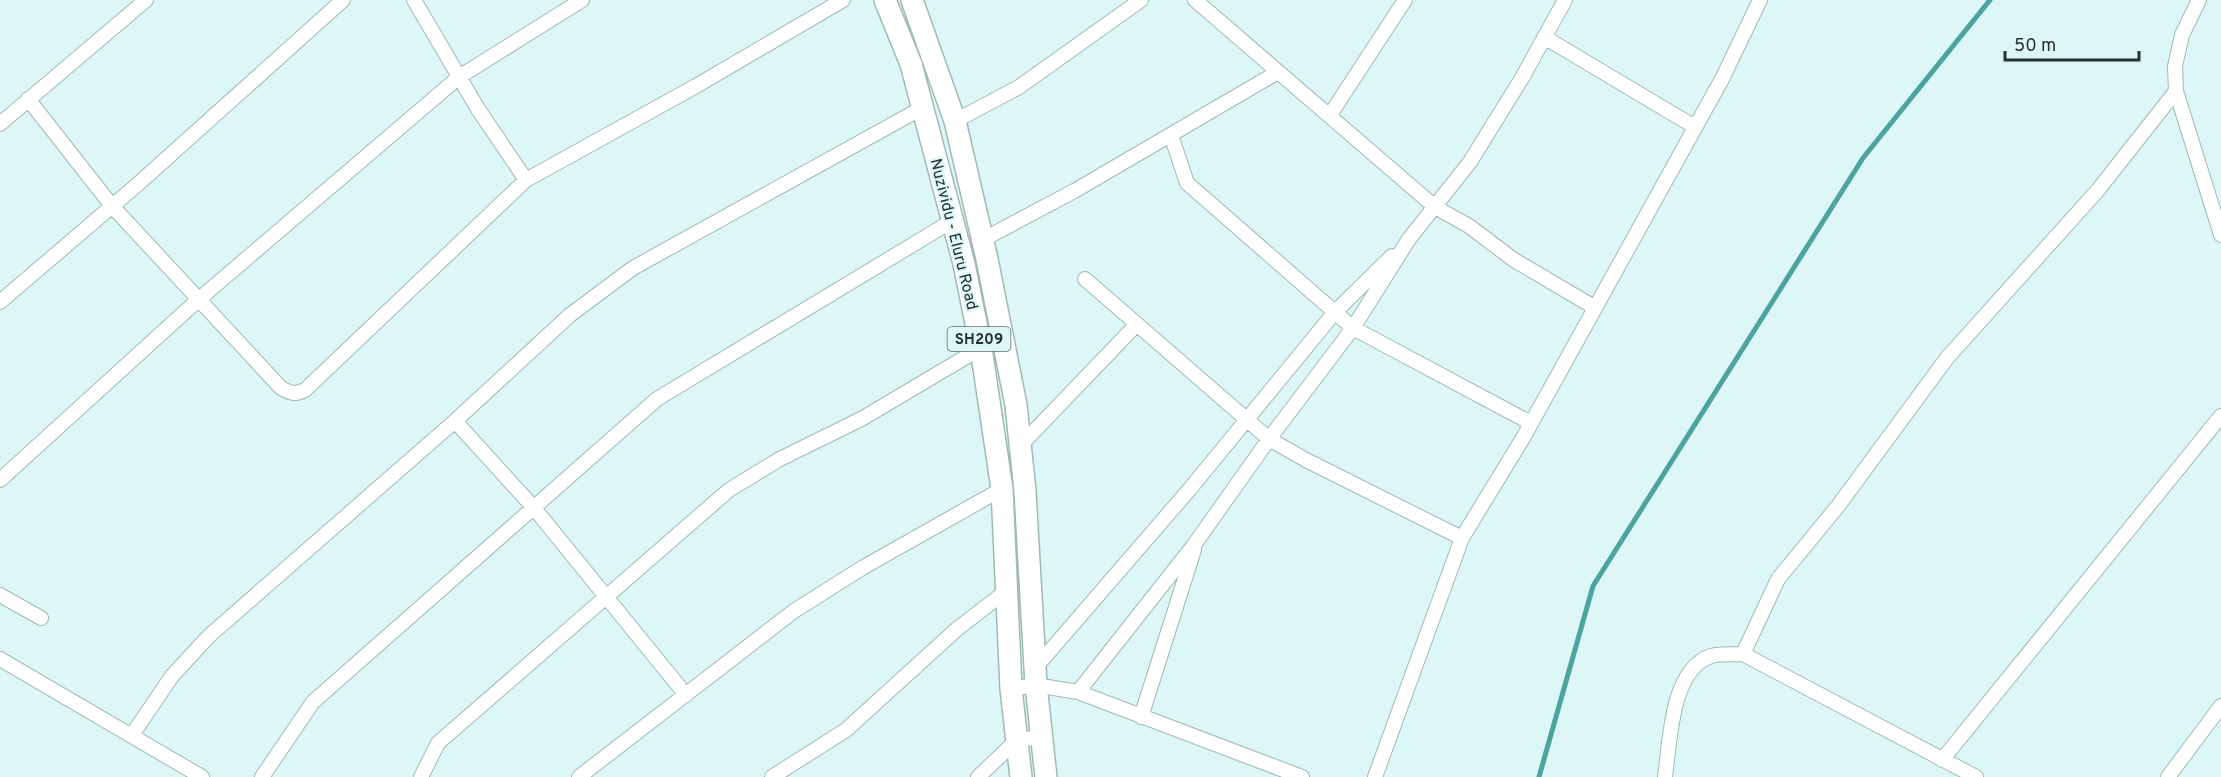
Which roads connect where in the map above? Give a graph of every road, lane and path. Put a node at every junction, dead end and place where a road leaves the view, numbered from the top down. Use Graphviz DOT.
graph roads {
  1 [pos="147,0"];
  2 [pos="342,0"];
  3 [pos="414,0"];
  4 [pos="582,0"];
  5 [pos="843,0"];
  6 [pos="885,0"];
  7 [pos="912,0"];
  8 [pos="1141,0"];
  9 [pos="1195,0"];
  10 [pos="1405,0"];
  11 [pos="1565,0"];
  12 [pos="2199,0"];
  13 [pos="1754,2"];
  14 [pos="1544,37"];
  15 [pos="1278,72"];
  16 [pos="459,76"];
  17 [pos="2176,92"];
  18 [pos="28,99"];
  19 [pos="922,108"];
  20 [pos="1330,115"];
  21 [pos="955,121"];
  22 [pos="0,124"];
  23 [pos="1695,127"];
  24 [pos="1171,135"];
  25 [pos="526,180"];
  26 [pos="112,206"];
  27 [pos="1436,207"];
  28 [pos="952,221"];
  29 [pos="2221,235"];
  30 [pos="1409,239"];
  31 [pos="982,240"];
  32 [pos="1085,279"];
  33 [pos="198,300"];
  34 [pos="0,302"];
  35 [pos="1594,307"];
  36 [pos="1335,312"];
  37 [pos="1137,324"];
  38 [pos="1353,328"];
  39 [pos="981,348"];
  40 [pos="2221,416"];
  41 [pos="455,421"];
  42 [pos="1246,421"];
  43 [pos="1531,423"];
  44 [pos="1269,439"];
  45 [pos="1020,446"];
  46 [pos="0,480"];
  47 [pos="1002,489"];
  48 [pos="534,508"];
  49 [pos="1462,538"];
  50 [pos="1197,541"];
  51 [pos="1005,592"];
  52 [pos="0,595"];
  53 [pos="608,597"];
  54 [pos="41,618"];
  55 [pos="1743,654"];
  56 [pos="0,659"];
  57 [pos="1036,676"];
  58 [pos="1011,689"];
  59 [pos="1078,692"];
  60 [pos="686,695"];
  61 [pos="2221,706"];
  62 [pos="1141,717"];
  63 [pos="132,735"];
  64 [pos="1043,738"];
  65 [pos="1018,740"];
  66 [pos="1942,760"];
  67 [pos="202,777"];
  68 [pos="262,777"];
  69 [pos="421,777"];
  70 [pos="579,777"];
  71 [pos="772,777"];
  72 [pos="978,777"];
  73 [pos="1021,777"];
  74 [pos="1046,777"];
  75 [pos="1302,777"];
  76 [pos="1375,777"];
  77 [pos="1665,777"];
  78 [pos="1976,777"];
  79 [pos="2168,777"];
  1 -- 18 [label="street"];
  2 -- 26 [label="street"];
  3 -- 16 [label="street"];
  4 -- 16 [label="street"];
  5 -- 25 [label="street"];
  6 -- 19 [label="main road, Nuzividu - Eluru Road / SH209"];
  7 -- 21 [label="main road, Nuzividu - Eluru Road / SH209"];
  8 -- 21 [label="street"];
  9 -- 15 [label="street"];
  10 -- 20 [label="street"];
  11 -- 14 [label="street"];
  12 -- 17 [label="street"];
  13 -- 23 [label="street"];
  14 -- 23 [label="street"];
  14 -- 27 [label="street"];
  15 -- 20 [label="street"];
  15 -- 24 [label="street"];
  16 -- 25 [label="street"];
  16 -- 33 [label="street"];
  17 -- 29 [label="street"];
  17 -- 55 [label="street"];
  18 -- 22 [label="street"];
  18 -- 26 [label="street"];
  19 -- 28 [label="main road, Nuzividu - Eluru Road / SH209"];
  19 -- 41 [label="street"];
  20 -- 27 [label="street"];
  21 -- 31 [label="main road, Nuzividu - Eluru Road / SH209"];
  23 -- 35 [label="street"];
  24 -- 31 [label="street"];
  24 -- 36 [label="street"];
  25 -- 33 [label="street"];
  26 -- 33 [label="street"];
  26 -- 34 [label="street"];
  27 -- 30 [label="street"];
  27 -- 35 [label="street"];
  28 -- 39 [label="main road, Nuzividu - Eluru Road / SH209"];
  28 -- 48 [label="street"];
  30 -- 36 [label="street"];
  30 -- 38 [label="street"];
  31 -- 45 [label="main road, Nuzividu - Eluru Road / SH209"];
  32 -- 37 [label="street"];
  33 -- 46 [label="street"];
  35 -- 43 [label="street"];
  36 -- 38 [label="street"];
  36 -- 42 [label="street"];
  37 -- 42 [label="street"];
  37 -- 45 [label="street"];
  38 -- 43 [label="street"];
  38 -- 44 [label="street"];
  39 -- 47 [label="main road, Nuzividu - Eluru Road / SH209"];
  39 -- 53 [label="street"];
  40 -- 66 [label="street"];
  41 -- 48 [label="street"];
  41 -- 63 [label="street"];
  42 -- 44 [label="street"];
  42 -- 57 [label="street"];
  43 -- 49 [label="street"];
  44 -- 49 [label="street"];
  44 -- 50 [label="street"];
  45 -- 57 [label="main road, Nuzividu - Eluru Road / SH209"];
  47 -- 51 [label="main road, Nuzividu - Eluru Road / SH209"];
  47 -- 60 [label="street"];
  48 -- 53 [label="street"];
  48 -- 68 [label="street"];
  49 -- 76 [label="street"];
  50 -- 59 [label="street"];
  50 -- 62 [label="street"];
  51 -- 58 [label="main road, Nuzividu - Eluru Road / SH209"];
  51 -- 71 [label="street"];
  52 -- 54 [label="street"];
  53 -- 60 [label="street"];
  53 -- 69 [label="street"];
  55 -- 66 [label="street"];
  55 -- 77 [label="street"];
  56 -- 63 [label="street"];
  57 -- 58 [label="street"];
  57 -- 59 [label="street"];
  57 -- 64 [label="main road, Nuzividu - Eluru Road"];
  58 -- 65 [label="main road, Nuzividu - Eluru Road"];
  59 -- 62 [label="street"];
  60 -- 70 [label="street"];
  61 -- 79 [label="street"];
  62 -- 75 [label="street"];
  63 -- 67 [label="street"];
  64 -- 65 [label="street"];
  64 -- 74 [label="main road, Nuzividu - Eluru Road"];
  65 -- 72 [label="street"];
  65 -- 73 [label="main road"];
  66 -- 78 [label="street"];
}
